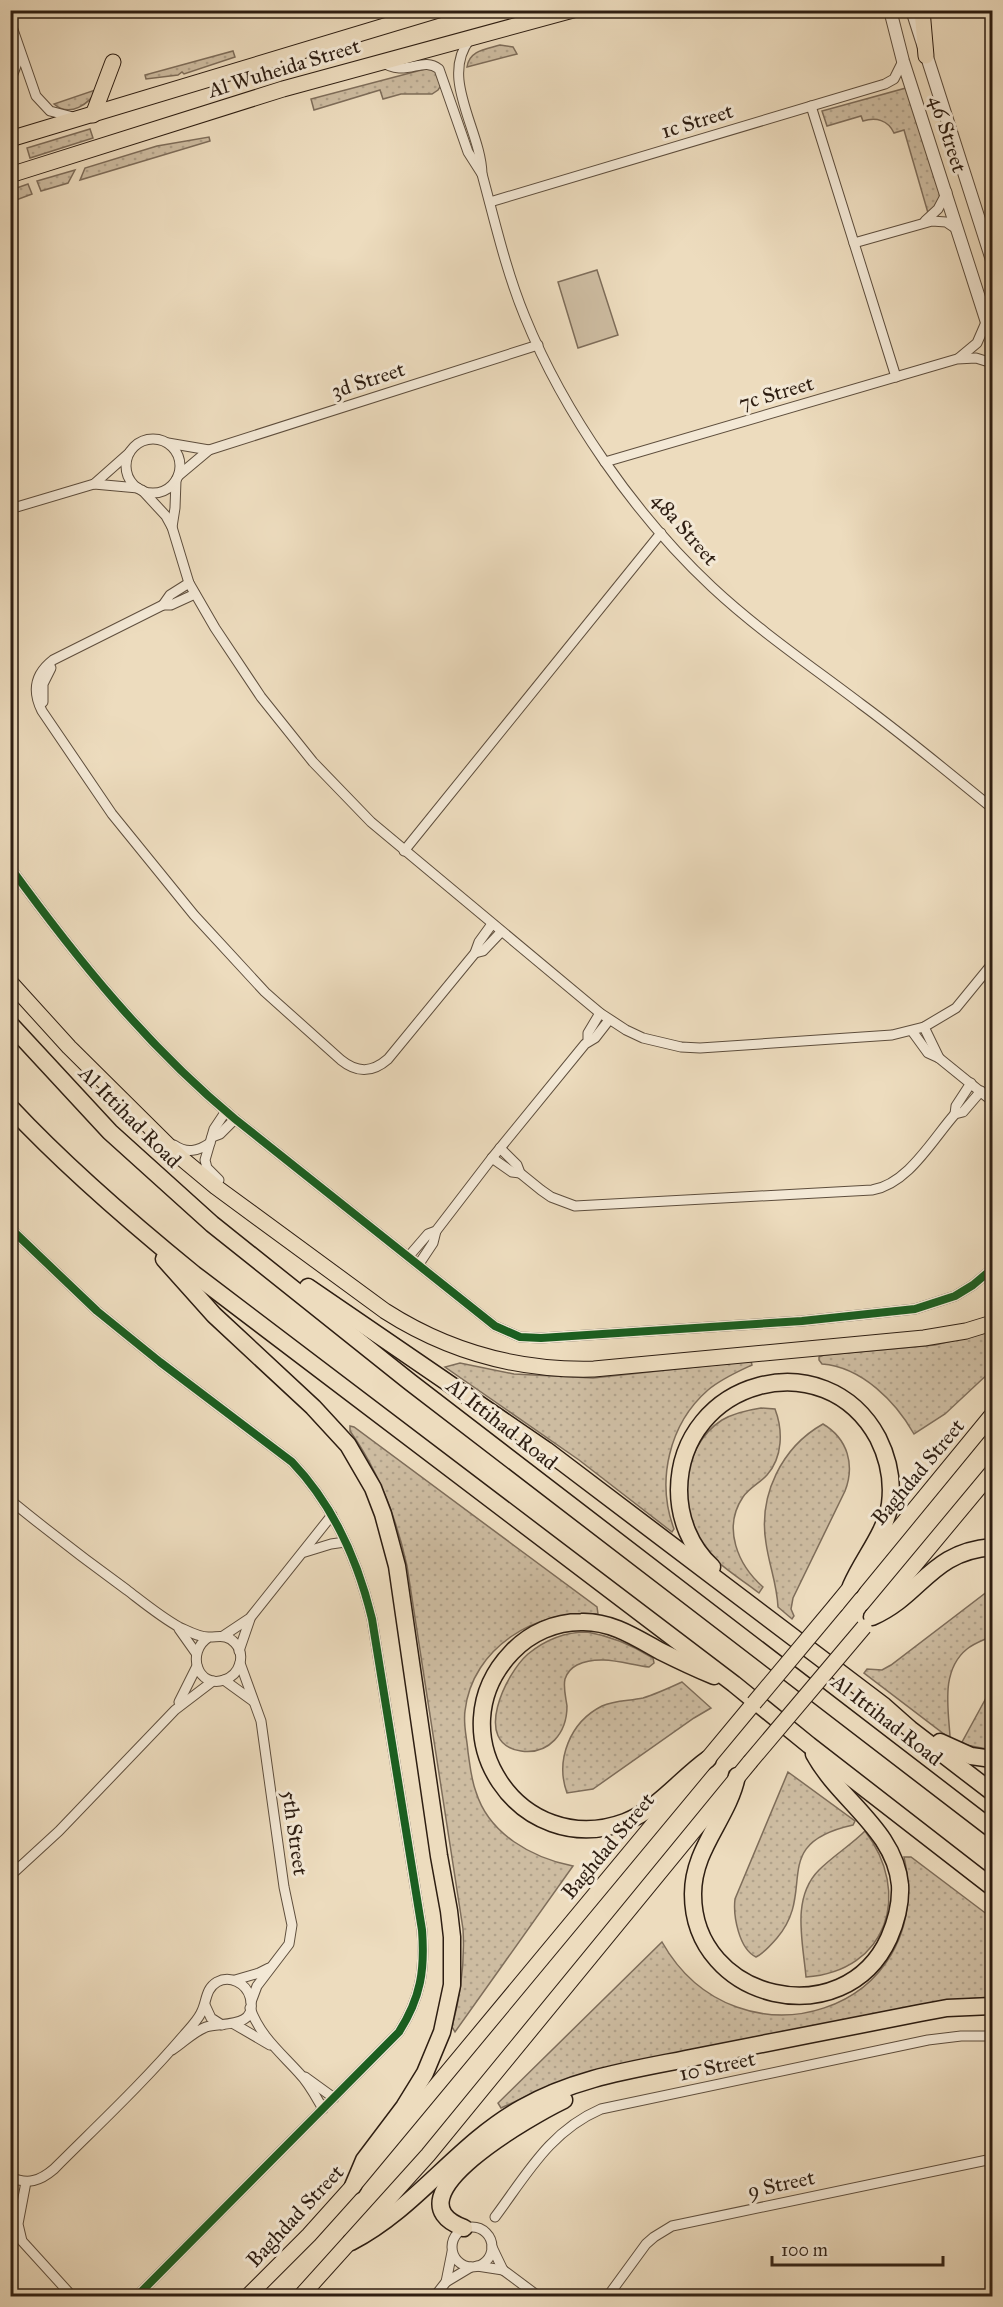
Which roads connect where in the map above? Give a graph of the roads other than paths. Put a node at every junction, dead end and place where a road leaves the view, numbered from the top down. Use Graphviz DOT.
graph roads {
  1 [pos="438,10"];
  2 [pos="573,10"];
  3 [pos="890,10"];
  4 [pos="912,10"];
  5 [pos="922,10"];
  6 [pos="10,21"];
  7 [pos="15,36"];
  8 [pos="471,37"];
  9 [pos="926,56"];
  10 [pos="903,61"];
  11 [pos="113,62"];
  12 [pos="381,62"];
  13 [pos="10,82"];
  14 [pos="811,106"];
  15 [pos="87,117"];
  16 [pos="10,140"];
  17 [pos="482,174"];
  18 [pos="10,176"];
  19 [pos="947,192"];
  20 [pos="490,202"];
  21 [pos="924,222"];
  22 [pos="958,230"];
  23 [pos="854,243"];
  24 [pos="993,260"];
  25 [pos="987,320"];
  26 [pos="993,338"];
  27 [pos="538,345"];
  28 [pos="957,359"];
  29 [pos="993,363"];
  30 [pos="896,377"];
  31 [pos="168,443"];
  32 [pos="209,450"];
  33 [pos="130,452"];
  34 [pos="605,462"];
  35 [pos="177,478"];
  36 [pos="94,484"];
  37 [pos="141,490"];
  38 [pos="10,509"];
  39 [pos="172,527"];
  40 [pos="662,533"];
  41 [pos="189,583"];
  42 [pos="195,594"];
  43 [pos="163,605"];
  44 [pos="993,808"];
  45 [pos="404,851"];
  46 [pos="10,867"];
  47 [pos="492,924"];
  48 [pos="501,932"];
  49 [pos="476,953"];
  50 [pos="993,964"];
  51 [pos="10,982"];
  52 [pos="600,1013"];
  53 [pos="609,1020"];
  54 [pos="10,1024"];
  55 [pos="924,1027"];
  56 [pos="912,1031"];
  57 [pos="588,1041"];
  58 [pos="939,1058"];
  59 [pos="971,1083"];
  60 [pos="981,1091"];
  61 [pos="993,1101"];
  62 [pos="10,1107"];
  63 [pos="226,1111"];
  64 [pos="955,1114"];
  65 [pos="235,1119"];
  66 [pos="148,1125"];
  67 [pos="211,1140"];
  68 [pos="500,1148"];
  69 [pos="492,1158"];
  70 [pos="520,1173"];
  71 [pos="235,1201"];
  72 [pos="10,1228"];
  73 [pos="141,1231"];
  74 [pos="436,1231"];
  75 [pos="251,1255"];
  76 [pos="410,1256"];
  77 [pos="419,1264"];
  78 [pos="993,1269"];
  79 [pos="993,1323"];
  80 [pos="993,1415"];
  81 [pos="993,1472"];
  82 [pos="10,1500"];
  83 [pos="332,1515"];
  84 [pos="345,1542"];
  85 [pos="993,1547"];
  86 [pos="303,1553"];
  87 [pos="851,1586"];
  88 [pos="750,1606"];
  89 [pos="250,1618"];
  90 [pos="868,1622"];
  91 [pos="173,1623"];
  92 [pos="224,1636"];
  93 [pos="209,1637"];
  94 [pos="240,1650"];
  95 [pos="196,1653"];
  96 [pos="240,1663"];
  97 [pos="197,1666"];
  98 [pos="224,1680"];
  99 [pos="213,1681"];
  100 [pos="734,1684"];
  101 [pos="254,1702"];
  102 [pos="884,1706"];
  103 [pos="175,1710"];
  104 [pos="809,1745"];
  105 [pos="708,1759"];
  106 [pos="993,1759"];
  107 [pos="737,1776"];
  108 [pos="993,1792"];
  109 [pos="993,1829"];
  110 [pos="10,1876"];
  111 [pos="993,1887"];
  112 [pos="274,1963"];
  113 [pos="235,1980"];
  114 [pos="205,2005"];
  115 [pos="250,2005"];
  116 [pos="993,2006"];
  117 [pos="234,2024"];
  118 [pos="222,2025"];
  119 [pos="993,2037"];
  120 [pos="270,2044"];
  121 [pos="172,2050"];
  122 [pos="649,2067"];
  123 [pos="301,2074"];
  124 [pos="334,2098"];
  125 [pos="322,2109"];
  126 [pos="993,2159"];
  127 [pos="10,2177"];
  128 [pos="26,2182"];
  129 [pos="353,2186"];
  130 [pos="495,2217"];
  131 [pos="14,2224"];
  132 [pos="470,2228"];
  133 [pos="351,2242"];
  134 [pos="491,2243"];
  135 [pos="452,2251"];
  136 [pos="474,2267"];
  137 [pos="503,2270"];
  138 [pos="446,2282"];
  139 [pos="72,2296"];
  140 [pos="137,2296"];
  141 [pos="248,2296"];
  142 [pos="301,2296"];
  143 [pos="435,2296"];
  144 [pos="538,2296"];
  145 [pos="608,2296"];
  1 -- 15 [label="main road, Al Wuheida Street"];
  2 -- 8 [label="main road, Al Wuheida Street"];
  3 -- 10 [label="street, 46 Street"];
  4 -- 9 [label="street, 46 Street"];
  5 -- 9 [label="main road"];
  6 -- 7 [label="street"];
  7 -- 13 [label="street"];
  7 -- 15 [label="street"];
  8 -- 12 [label="main road, Al Wuheida Street"];
  8 -- 17 [label="street, 48a Street"];
  9 -- 24 [label="street, 46 Street"];
  10 -- 14 [label="street, 1c Street"];
  10 -- 19 [label="street, 46 Street"];
  11 -- 15 [label="main road"];
  12 -- 17 [label="street, 48a Street"];
  12 -- 18 [label="main road, Al Wuheida Street"];
  14 -- 20 [label="street, 1c Street"];
  14 -- 23 [label="street"];
  15 -- 16 [label="main road, Al Wuheida Street"];
  17 -- 20 [label="street, 48a Street"];
  19 -- 21 [label="street"];
  19 -- 22 [label="street, 46 Street"];
  20 -- 27 [label="street, 48a Street"];
  21 -- 22 [label="street"];
  21 -- 23 [label="street"];
  22 -- 25 [label="street, 46 Street"];
  23 -- 30 [label="street"];
  25 -- 26 [label="street, 46 Street"];
  25 -- 28 [label="street, 7c Street"];
  27 -- 32 [label="street, 3d Street"];
  27 -- 34 [label="street, 48a Street"];
  28 -- 29 [label="street, 7c Street"];
  28 -- 30 [label="street, 7c Street"];
  30 -- 34 [label="street, 7c Street"];
  31 -- 32 [label="street, 3d Street"];
  31 -- 33 [label="street"];
  31 -- 35 [label="street"];
  32 -- 35 [label="street, 3d Street"];
  33 -- 36 [label="street"];
  33 -- 37 [label="street"];
  34 -- 40 [label="street, 48a Street"];
  35 -- 37 [label="street"];
  35 -- 39 [label="street"];
  36 -- 37 [label="street"];
  36 -- 38 [label="street"];
  37 -- 39 [label="street"];
  39 -- 41 [label="street"];
  40 -- 44 [label="street, 48a Street"];
  40 -- 45 [label="street"];
  41 -- 42 [label="street"];
  41 -- 43 [label="street"];
  42 -- 43 [label="street"];
  42 -- 45 [label="street"];
  43 -- 49 [label="street"];
  45 -- 47 [label="street"];
  46 -- 63 [label="street"];
  47 -- 48 [label="street"];
  47 -- 49 [label="street"];
  48 -- 49 [label="street"];
  48 -- 52 [label="street"];
  50 -- 55 [label="street"];
  51 -- 66 [label="main road"];
  52 -- 53 [label="street"];
  52 -- 57 [label="street"];
  53 -- 56 [label="street"];
  53 -- 57 [label="street"];
  54 -- 75 [label="highway, Al Ittihad Road"];
  55 -- 56 [label="street"];
  55 -- 58 [label="street"];
  56 -- 58 [label="street"];
  57 -- 68 [label="street"];
  58 -- 59 [label="street"];
  59 -- 60 [label="street"];
  59 -- 64 [label="street"];
  60 -- 61 [label="street"];
  60 -- 64 [label="street"];
  62 -- 73 [label="highway"];
  63 -- 65 [label="street"];
  63 -- 67 [label="street"];
  64 -- 70 [label="street"];
  65 -- 67 [label="street"];
  65 -- 76 [label="street"];
  66 -- 67 [label="street"];
  66 -- 71 [label="main road"];
  67 -- 71 [label="street"];
  68 -- 69 [label="street"];
  68 -- 70 [label="street"];
  69 -- 70 [label="street"];
  69 -- 74 [label="street"];
  71 -- 79 [label="main road"];
  72 -- 83 [label="street"];
  73 -- 100 [label="highway"];
  73 -- 129 [label="highway"];
  74 -- 76 [label="street"];
  74 -- 77 [label="street"];
  75 -- 88 [label="highway"];
  75 -- 109 [label="highway, Al Ittihad Road"];
  76 -- 77 [label="street"];
  77 -- 78 [label="street"];
  80 -- 87 [label="main road, Baghdad Street"];
  81 -- 90 [label="main road"];
  82 -- 91 [label="street"];
  83 -- 84 [label="street"];
  83 -- 86 [label="street"];
  84 -- 86 [label="street"];
  84 -- 124 [label="street"];
  85 -- 90 [label="highway"];
  86 -- 89 [label="street"];
  87 -- 88 [label="highway"];
  87 -- 105 [label="main road, Baghdad Street, bridge"];
  88 -- 102 [label="highway"];
  89 -- 92 [label="street"];
  89 -- 94 [label="street"];
  90 -- 107 [label="main road, bridge"];
  91 -- 93 [label="street"];
  91 -- 95 [label="street"];
  92 -- 93 [label="street"];
  92 -- 94 [label="street"];
  93 -- 95 [label="street"];
  94 -- 96 [label="street"];
  95 -- 97 [label="street"];
  96 -- 98 [label="street"];
  96 -- 101 [label="street, 5th Street"];
  97 -- 99 [label="street"];
  97 -- 103 [label="street"];
  98 -- 99 [label="street"];
  98 -- 101 [label="street"];
  99 -- 103 [label="street"];
  100 -- 104 [label="highway"];
  100 -- 105 [label="highway"];
  101 -- 112 [label="street, 5th Street"];
  102 -- 106 [label="highway"];
  102 -- 108 [label="highway"];
  103 -- 110 [label="street"];
  104 -- 107 [label="highway"];
  104 -- 111 [label="highway"];
  105 -- 129 [label="main road, Baghdad Street"];
  107 -- 133 [label="main road"];
  112 -- 113 [label="street"];
  112 -- 115 [label="street, 5th Street"];
  113 -- 114 [label="street"];
  113 -- 115 [label="street"];
  114 -- 118 [label="street"];
  114 -- 121 [label="street"];
  115 -- 117 [label="street"];
  115 -- 120 [label="street"];
  116 -- 122 [label="highway"];
  117 -- 118 [label="street"];
  117 -- 120 [label="street"];
  118 -- 121 [label="street"];
  119 -- 130 [label="street, 10 Street"];
  120 -- 123 [label="street"];
  121 -- 128 [label="street"];
  122 -- 132 [label="highway"];
  122 -- 133 [label="highway"];
  123 -- 124 [label="street"];
  123 -- 125 [label="street"];
  124 -- 125 [label="street"];
  125 -- 140 [label="street"];
  126 -- 145 [label="street, 9 Street"];
  127 -- 128 [label="street"];
  128 -- 131 [label="street"];
  129 -- 141 [label="main road, Baghdad Street"];
  130 -- 132 [label="street"];
  130 -- 134 [label="street"];
  131 -- 139 [label="street"];
  132 -- 134 [label="street"];
  132 -- 135 [label="street"];
  133 -- 142 [label="main road"];
  134 -- 136 [label="street"];
  134 -- 137 [label="street"];
  135 -- 136 [label="street"];
  135 -- 138 [label="street"];
  136 -- 137 [label="street"];
  136 -- 138 [label="street"];
  137 -- 144 [label="street"];
  138 -- 143 [label="street"];
}
